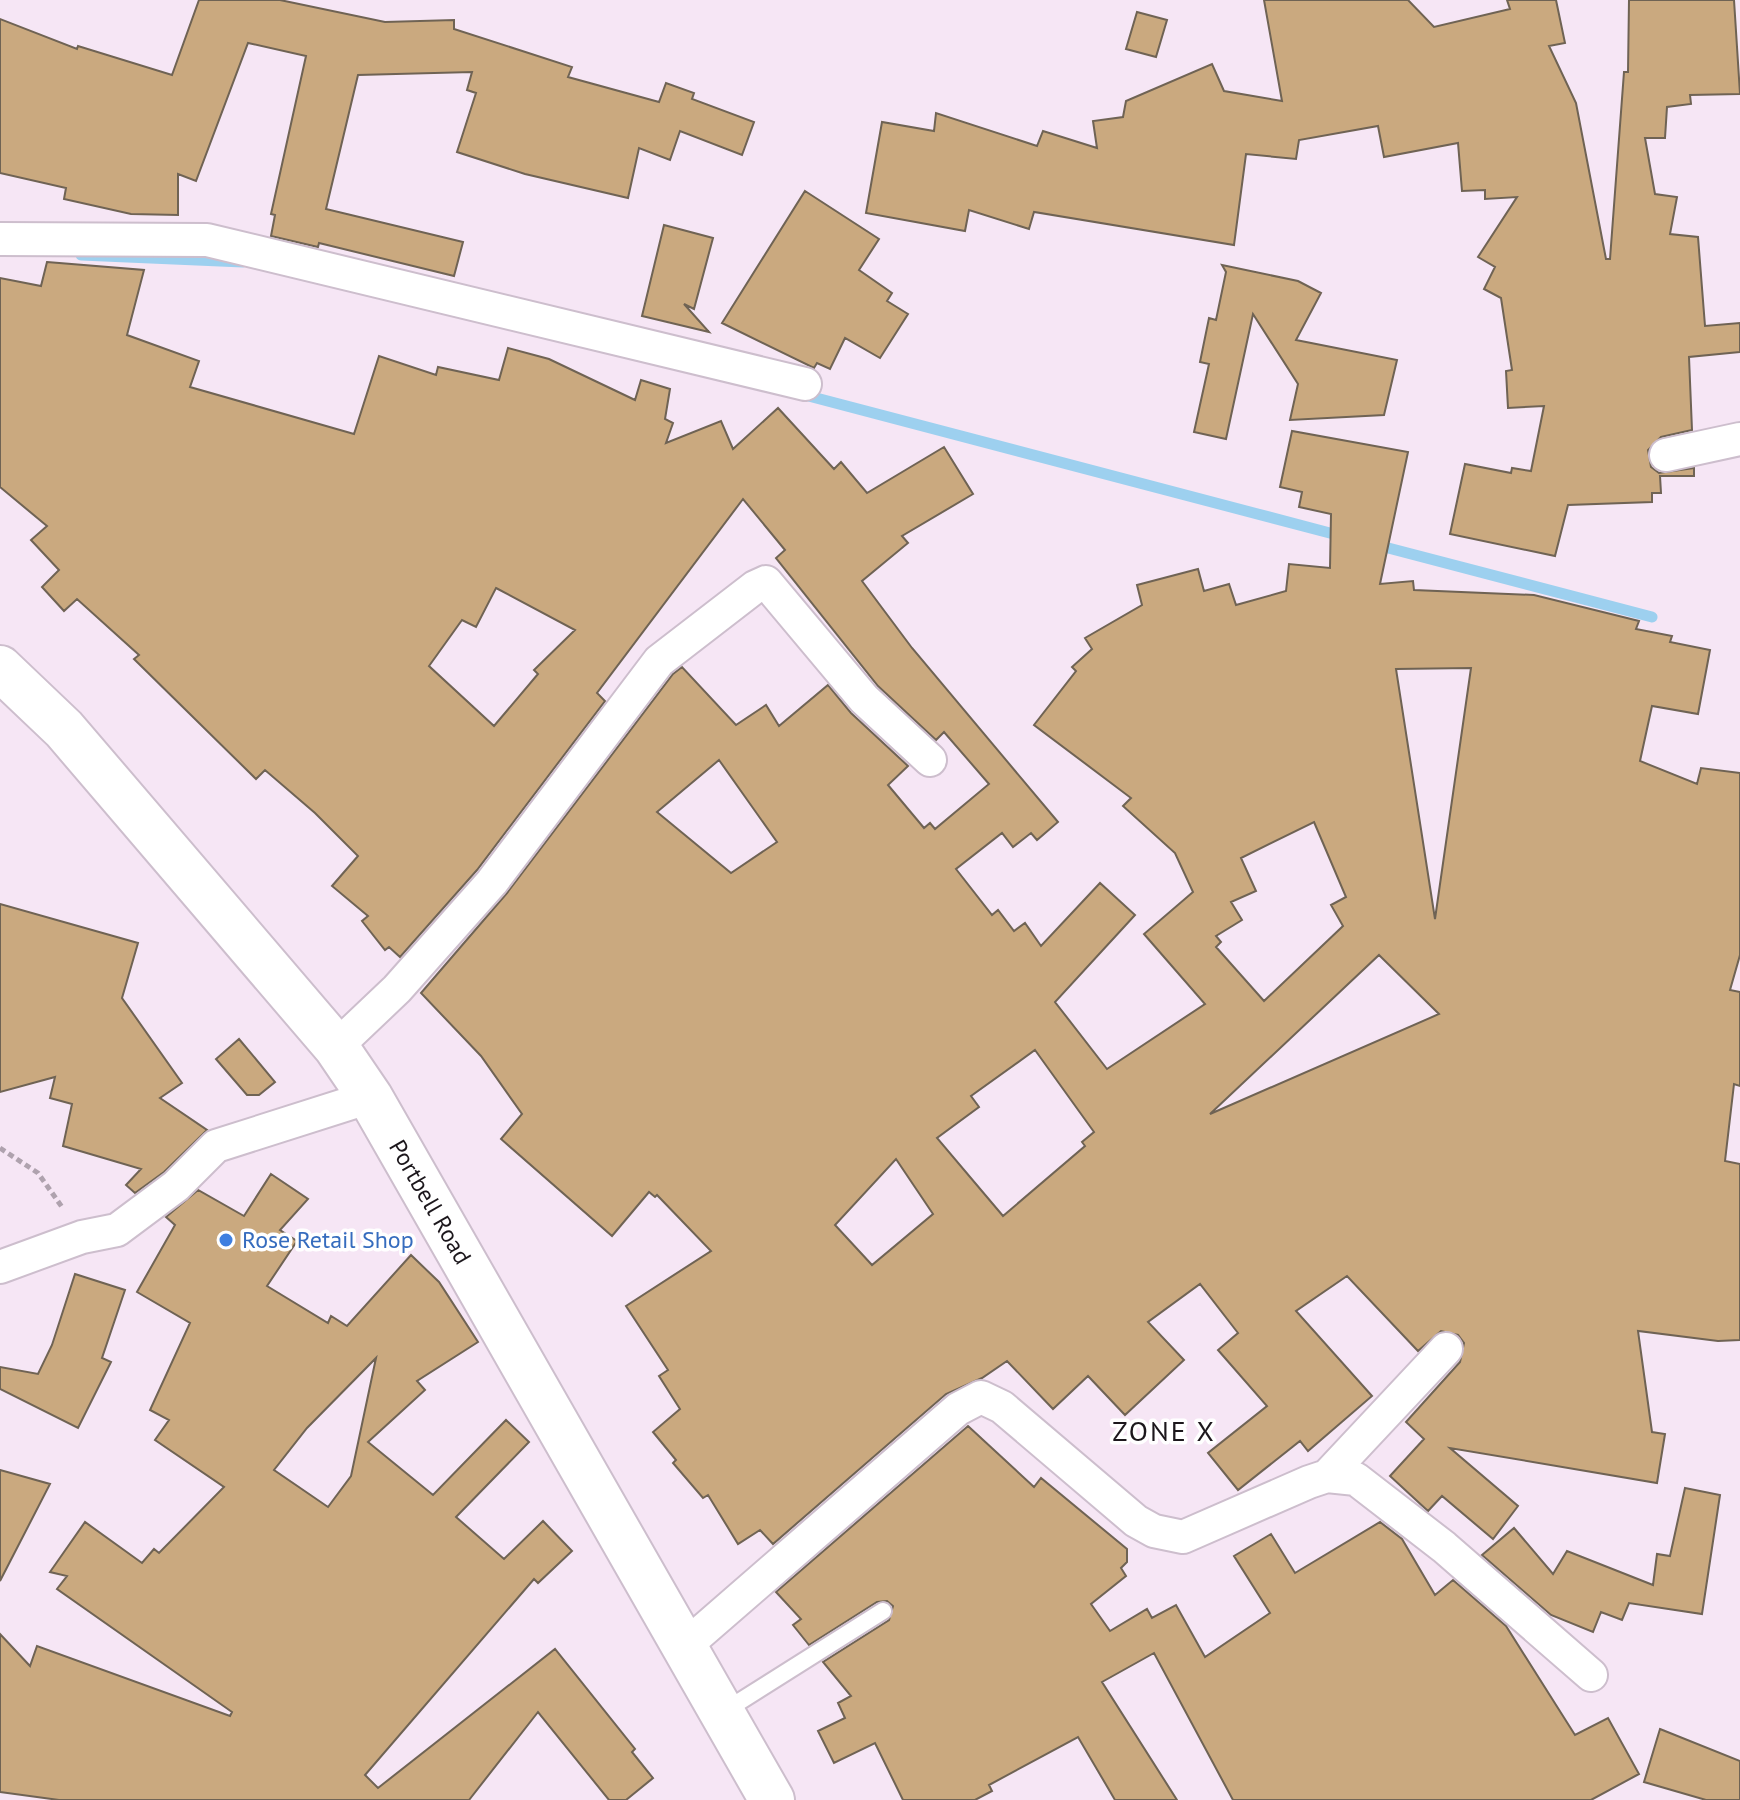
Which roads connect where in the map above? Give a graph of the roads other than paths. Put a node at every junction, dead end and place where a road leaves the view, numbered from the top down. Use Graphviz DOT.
graph roads {
  1 [pos="0,239"];
  2 [pos="805,384"];
  3 [pos="1740,439"];
  4 [pos="1666,455"];
  5 [pos="0,668"];
  6 [pos="930,760"];
  7 [pos="336,1047"];
  8 [pos="370,1097"];
  9 [pos="0,1267"];
  10 [pos="1446,1349"];
  11 [pos="1327,1476"];
  12 [pos="883,1611"];
  13 [pos="684,1647"];
  14 [pos="1591,1675"];
  15 [pos="722,1713"];
  16 [pos="772,1800"];
  1 -- 2 [label="street"];
  3 -- 4 [label="street"];
  5 -- 7 [label="main road, Portbell Road"];
  6 -- 7 [label="street"];
  7 -- 8 [label="main road, Portbell Road"];
  8 -- 9 [label="street"];
  8 -- 13 [label="main road, Portbell Road"];
  10 -- 11 [label="street"];
  11 -- 13 [label="street"];
  11 -- 14 [label="street"];
  12 -- 15 [label="lane"];
  13 -- 15 [label="main road, Portbell Road"];
  15 -- 16 [label="main road, Portbell Road"];
}
